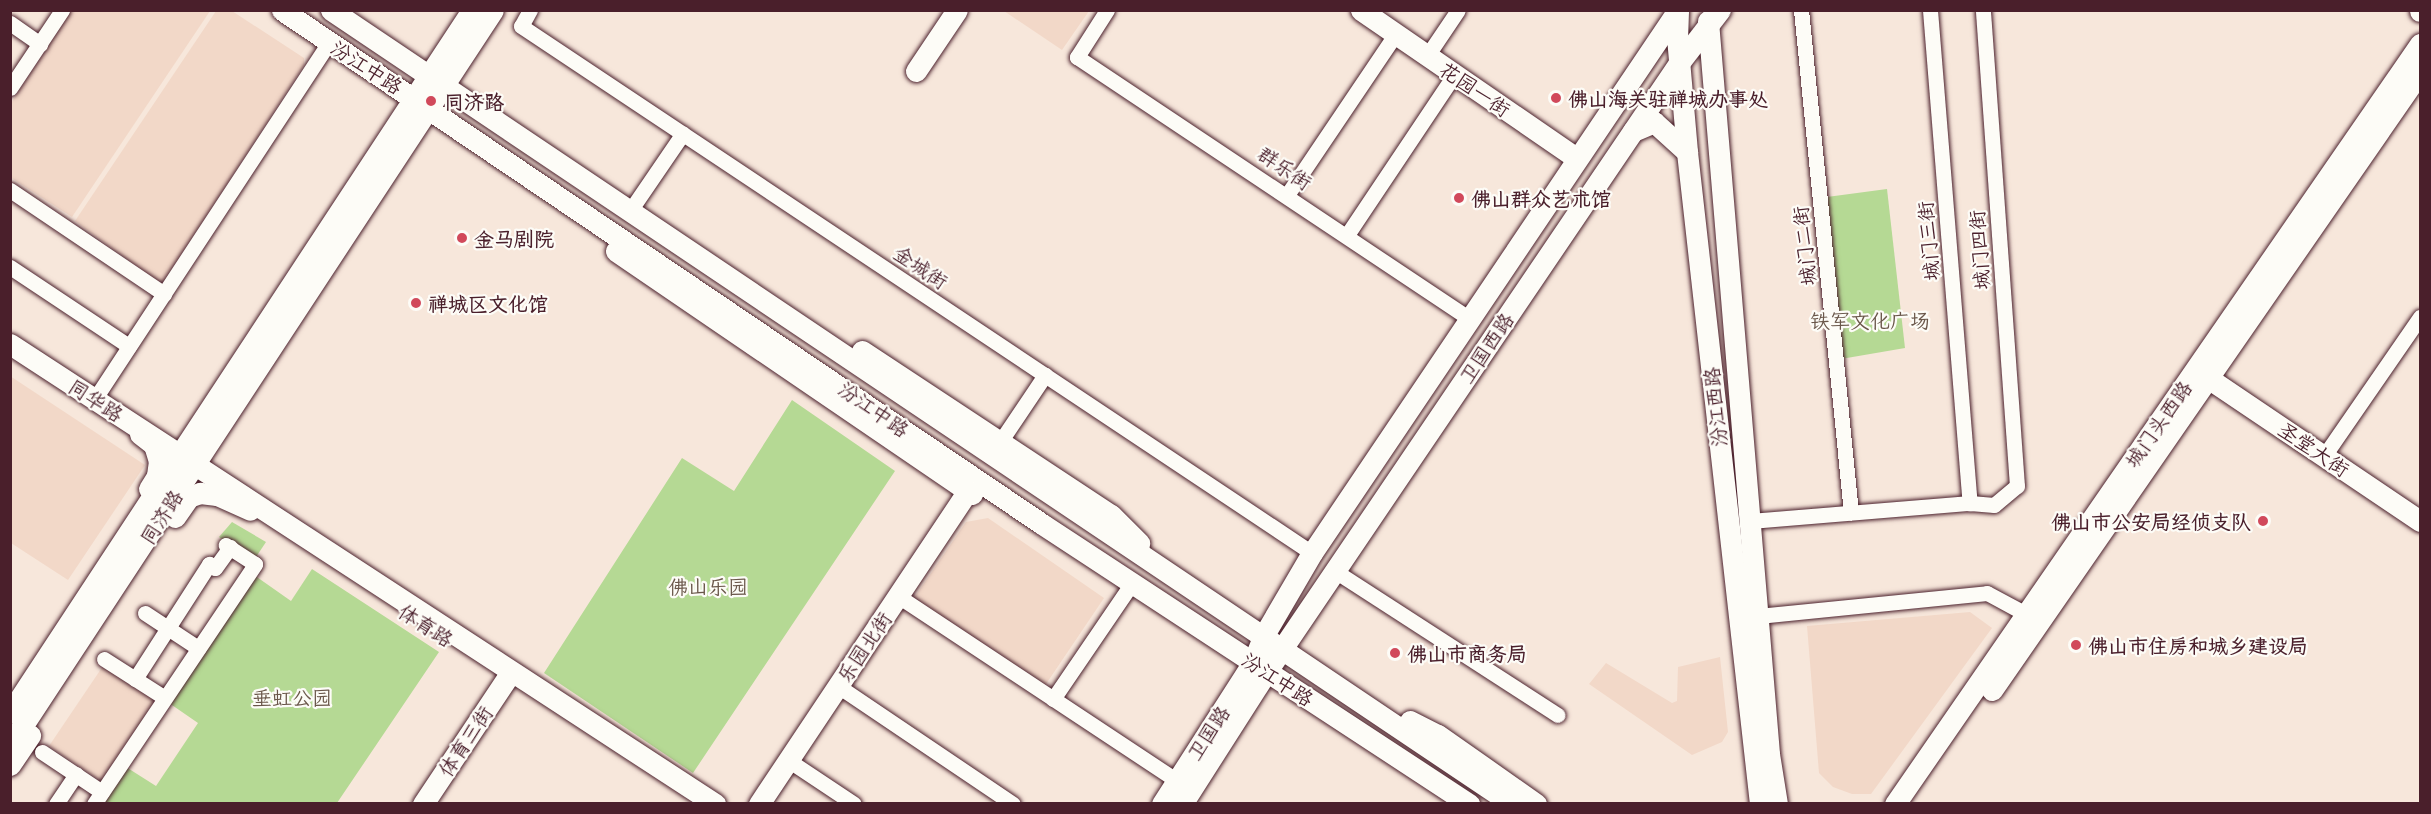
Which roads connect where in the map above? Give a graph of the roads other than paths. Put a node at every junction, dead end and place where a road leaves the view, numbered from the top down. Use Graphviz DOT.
graph roads {
  1 [pos="62,10"];
  2 [pos="282,10"];
  3 [pos="331,10"];
  4 [pos="472,10"];
  5 [pos="493,10"];
  6 [pos="530,10"];
  7 [pos="957,10"];
  8 [pos="1107,10"];
  9 [pos="1361,10"];
  10 [pos="1383,10"];
  11 [pos="1458,10"];
  12 [pos="1668,10"];
  13 [pos="1678,10"];
  14 [pos="1801,10"];
  15 [pos="1930,10"];
  16 [pos="1983,10"];
  17 [pos="1712,16"];
  18 [pos="10,23"];
  19 [pos="1664,31"];
  20 [pos="1395,35"];
  21 [pos="329,42"];
  22 [pos="40,44"];
  23 [pos="2421,44"];
  24 [pos="1427,56"];
  25 [pos="1679,63"];
  26 [pos="916,71"];
  27 [pos="2421,72"];
  28 [pos="1454,75"];
  29 [pos="437,80"];
  30 [pos="10,88"];
  31 [pos="422,103"];
  32 [pos="1633,131"];
  33 [pos="683,133"];
  34 [pos="386,144"];
  35 [pos="1687,152"];
  36 [pos="1576,158"];
  37 [pos="590,184"];
  38 [pos="10,190"];
  39 [pos="371,195"];
  40 [pos="1287,195"];
  41 [pos="636,202"];
  42 [pos="575,207"];
  43 [pos="1347,235"];
  44 [pos="10,267"];
  45 [pos="164,294"];
  46 [pos="2421,317"];
  47 [pos="1468,318"];
  48 [pos="10,344"];
  49 [pos="129,346"];
  50 [pos="1046,375"];
  51 [pos="2208,378"];
  52 [pos="213,391"];
  53 [pos="94,400"];
  54 [pos="244,411"];
  55 [pos="114,413"];
  56 [pos="214,422"];
  57 [pos="156,442"];
  58 [pos="1000,442"];
  59 [pos="2324,456"];
  60 [pos="187,463"];
  61 [pos="968,491"];
  62 [pos="141,502"];
  63 [pos="1970,503"];
  64 [pos="252,506"];
  65 [pos="1851,513"];
  66 [pos="169,515"];
  67 [pos="1750,521"];
  68 [pos="2421,521"];
  69 [pos="1312,553"];
  70 [pos="1098,561"];
  71 [pos="1335,571"];
  72 [pos="1172,575"];
  73 [pos="1132,583"];
  74 [pos="898,596"];
  75 [pos="145,613"];
  76 [pos="2026,614"];
  77 [pos="1758,616"];
  78 [pos="167,628"];
  79 [pos="1264,635"];
  80 [pos="1283,647"];
  81 [pos="198,648"];
  82 [pos="104,658"];
  83 [pos="1260,667"];
  84 [pos="135,678"];
  85 [pos="507,678"];
  86 [pos="838,686"];
  87 [pos="1345,689"];
  88 [pos="165,698"];
  89 [pos="1053,699"];
  90 [pos="10,713"];
  91 [pos="1558,715"];
  92 [pos="10,745"];
  93 [pos="42,752"];
  94 [pos="1401,759"];
  95 [pos="788,760"];
  96 [pos="10,765"];
  97 [pos="76,774"];
  98 [pos="1177,781"];
  99 [pos="98,798"];
  100 [pos="56,804"];
  101 [pos="423,804"];
  102 [pos="698,804"];
  103 [pos="715,804"];
  104 [pos="759,804"];
  105 [pos="854,804"];
  106 [pos="1013,804"];
  107 [pos="1162,804"];
  108 [pos="1182,804"];
  109 [pos="1455,804"];
  110 [pos="1469,804"];
  111 [pos="1512,804"];
  112 [pos="1536,804"];
  113 [pos="1760,804"];
  114 [pos="1777,804"];
  115 [pos="1895,804"];
  116 [pos="1913,804"];
  1 -- 22 [label="street"];
  2 -- 21 [label="main road, 汾江中路"];
  3 -- 29 [label="main road, 汾江中路"];
  4 -- 29 [label="main road"];
  5 -- 29 [label="main road"];
  6 -- 33 [label="street, 金城街"];
  7 -- 26 [label="main road"];
  8 -- 40 [label="street, 群乐街"];
  9 -- 20 [label="main road, 花园一街"];
  10 -- 20 [label="main road"];
  11 -- 24 [label="street"];
  12 -- 19 [label="main road"];
  13 -- 19 [label="main road, 卫国西路"];
  13 -- 25 [label="main road, 汾江西路"];
  14 -- 65 [label="street, 城门二街"];
  15 -- 63 [label="street, 城门三街"];
  16 -- 63 [label="street, 城门四街"];
  17 -- 25 [label="main road, 卫国西路"];
  17 -- 67 [label="main road, 汾江西路"];
  18 -- 22 [label="street"];
  19 -- 36 [label="main road, 卫国西路"];
  20 -- 24 [label="main road, 花园一街"];
  20 -- 40 [label="street"];
  21 -- 31 [label="main road, 汾江中路"];
  21 -- 45 [label="street"];
  22 -- 30 [label="street"];
  23 -- 76 [label="main road, 城门头西路"];
  24 -- 28 [label="main road, 花园一街"];
  25 -- 32 [label="main road, 卫国西路"];
  25 -- 35 [label="main road, 汾江西路"];
  27 -- 51 [label="main road, 城门头西路"];
  28 -- 36 [label="main road, 花园一街"];
  28 -- 43 [label="street"];
  29 -- 31 [label="main road"];
  29 -- 37 [label="main road, 汾江中路"];
  31 -- 34 [label="main road, 同济路"];
  31 -- 39 [label="main road, 同济路"];
  31 -- 42 [label="main road, 汾江中路"];
  32 -- 35 [label="main road"];
  32 -- 71 [label="main road, 卫国西路"];
  33 -- 41 [label="street"];
  33 -- 50 [label="street, 金城街"];
  34 -- 52 [label="main road"];
  34 -- 56 [label="main road, 同济路"];
  35 -- 113 [label="main road, 汾江西路"];
  36 -- 47 [label="main road, 卫国西路"];
  37 -- 41 [label="main road"];
  37 -- 72 [label="main road, 汾江中路"];
  38 -- 45 [label="street"];
  39 -- 54 [label="main road"];
  39 -- 56 [label="main road, 同济路"];
  40 -- 43 [label="street, 群乐街"];
  41 -- 58 [label="main road"];
  42 -- 61 [label="main road"];
  42 -- 70 [label="main road, 汾江中路"];
  43 -- 47 [label="street, 群乐街"];
  44 -- 49 [label="street"];
  45 -- 49 [label="street"];
  46 -- 59 [label="street"];
  47 -- 69 [label="main road, 卫国西路"];
  48 -- 53 [label="main road, 同华路"];
  49 -- 53 [label="street"];
  50 -- 58 [label="street"];
  50 -- 69 [label="street, 金城街"];
  51 -- 59 [label="main road, 圣堂大街"];
  51 -- 116 [label="main road, 城门头西路"];
  52 -- 55 [label="main road"];
  52 -- 56 [label="main road"];
  53 -- 55 [label="main road, 同华路"];
  54 -- 56 [label="main road"];
  54 -- 64 [label="main road"];
  55 -- 57 [label="main road, 同华路"];
  56 -- 60 [label="main road, 同济路"];
  57 -- 60 [label="main road, 同华路"];
  57 -- 62 [label="main road"];
  58 -- 72 [label="main road"];
  59 -- 68 [label="main road, 圣堂大街"];
  60 -- 64 [label="main road, 体育路"];
  60 -- 66 [label="main road, 同济路"];
  60 -- 90 [label="main road, 同济路"];
  61 -- 70 [label="main road"];
  61 -- 74 [label="main road, 乐园北街"];
  63 -- 65 [label="street"];
  64 -- 66 [label="main road"];
  64 -- 85 [label="main road, 体育路"];
  64 -- 103 [label="main road, 体育路"];
  65 -- 67 [label="street"];
  66 -- 92 [label="main road, 同济路"];
  66 -- 96 [label="main road"];
  67 -- 77 [label="main road, 汾江西路"];
  69 -- 79 [label="main road, 卫国西路"];
  70 -- 73 [label="main road, 汾江中路"];
  71 -- 80 [label="main road, 卫国西路"];
  71 -- 91 [label="street"];
  72 -- 79 [label="main road, 汾江中路"];
  73 -- 83 [label="main road, 汾江中路"];
  73 -- 89 [label="street"];
  74 -- 86 [label="main road, 乐园北街"];
  74 -- 89 [label="street"];
  75 -- 78 [label="street"];
  76 -- 77 [label="street"];
  76 -- 115 [label="main road, 城门头西路"];
  77 -- 114 [label="main road, 汾江西路"];
  78 -- 81 [label="street"];
  78 -- 81 [label="street"];
  78 -- 84 [label="street"];
  79 -- 80 [label="main road, 汾江中路"];
  79 -- 83 [label="main road, 卫国西路"];
  80 -- 83 [label="main road, 卫国西路"];
  80 -- 87 [label="main road, 汾江中路"];
  81 -- 88 [label="street"];
  82 -- 84 [label="street"];
  83 -- 94 [label="main road, 汾江中路"];
  83 -- 98 [label="main road, 卫国路"];
  83 -- 108 [label="main road, 卫国路"];
  84 -- 88 [label="street"];
  85 -- 101 [label="main road, 体育三街"];
  85 -- 102 [label="main road, 体育路"];
  86 -- 95 [label="main road, 乐园北街"];
  86 -- 106 [label="street"];
  87 -- 111 [label="main road, 汾江中路"];
  87 -- 112 [label="main road"];
  88 -- 99 [label="street"];
  89 -- 98 [label="street"];
  93 -- 97 [label="street"];
  94 -- 109 [label="main road"];
  94 -- 110 [label="main road, 汾江中路"];
  95 -- 104 [label="main road, 乐园北街"];
  95 -- 105 [label="street"];
  97 -- 99 [label="street"];
  97 -- 100 [label="street"];
  98 -- 107 [label="main road, 卫国路"];
}
